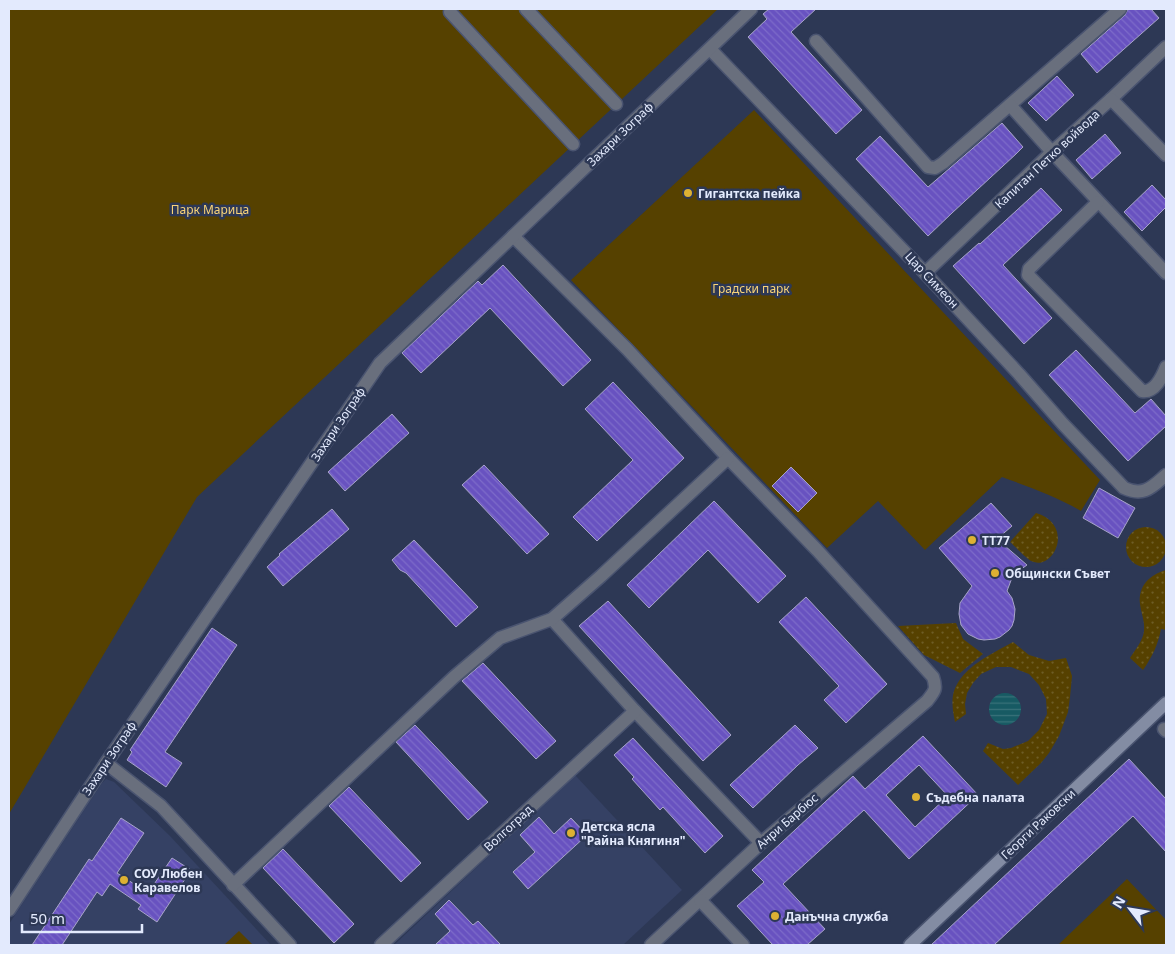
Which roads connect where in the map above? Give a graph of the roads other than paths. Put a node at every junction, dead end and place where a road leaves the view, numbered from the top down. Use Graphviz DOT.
graph roads {
  1 [pos="526,9"];
  2 [pos="751,9"];
  3 [pos="1120,9"];
  4 [pos="450,12"];
  5 [pos="816,42"];
  6 [pos="1166,47"];
  7 [pos="710,49"];
  8 [pos="1111,99"];
  9 [pos="616,104"];
  10 [pos="1010,105"];
  11 [pos="573,144"];
  12 [pos="1052,152"];
  13 [pos="1166,155"];
  14 [pos="1098,202"];
  15 [pos="513,236"];
  16 [pos="925,273"];
  17 [pos="1166,273"];
  18 [pos="1166,367"];
  19 [pos="1164,383"];
  20 [pos="728,458"];
  21 [pos="1162,478"];
  22 [pos="552,619"];
  23 [pos="1166,703"];
  24 [pos="635,711"];
  25 [pos="106,763"];
  26 [pos="761,843"];
  27 [pos="233,884"];
  28 [pos="700,900"];
  29 [pos="9,910"];
  30 [pos="915,944"];
  31 [pos="290,945"];
  32 [pos="381,945"];
  33 [pos="651,945"];
  34 [pos="743,945"];
  1 -- 9 [label="street"];
  2 -- 7 [label="street, Захари Зограф"];
  3 -- 10 [label="street"];
  4 -- 11 [label="street"];
  5 -- 10 [label="street"];
  6 -- 8 [label="street, Капитан Петко войвода"];
  7 -- 15 [label="street, Захари Зограф"];
  7 -- 16 [label="street, Цар Симеон"];
  8 -- 12 [label="street, Капитан Петко войвода"];
  8 -- 13 [label="street"];
  10 -- 12 [label="street"];
  12 -- 14 [label="street"];
  12 -- 16 [label="street, Капитан Петко войвода"];
  14 -- 17 [label="street"];
  14 -- 19 [label="street"];
  15 -- 20 [label="street"];
  15 -- 25 [label="street, Захари Зограф"];
  16 -- 21 [label="street, Цар Симеон"];
  18 -- 19 [label="street"];
  20 -- 22 [label="street"];
  20 -- 26 [label="street, Анри Барбюс"];
  22 -- 24 [label="street"];
  22 -- 27 [label="street"];
  23 -- 30 [label="street, Георги Раковски"];
  24 -- 26 [label="street"];
  24 -- 32 [label="street, Волгоград"];
  25 -- 27 [label="street"];
  25 -- 29 [label="street, Захари Зограф"];
  26 -- 28 [label="street, Анри Барбюс"];
  27 -- 31 [label="street"];
  28 -- 33 [label="street, Анри Барбюс"];
  28 -- 34 [label="street"];
}
